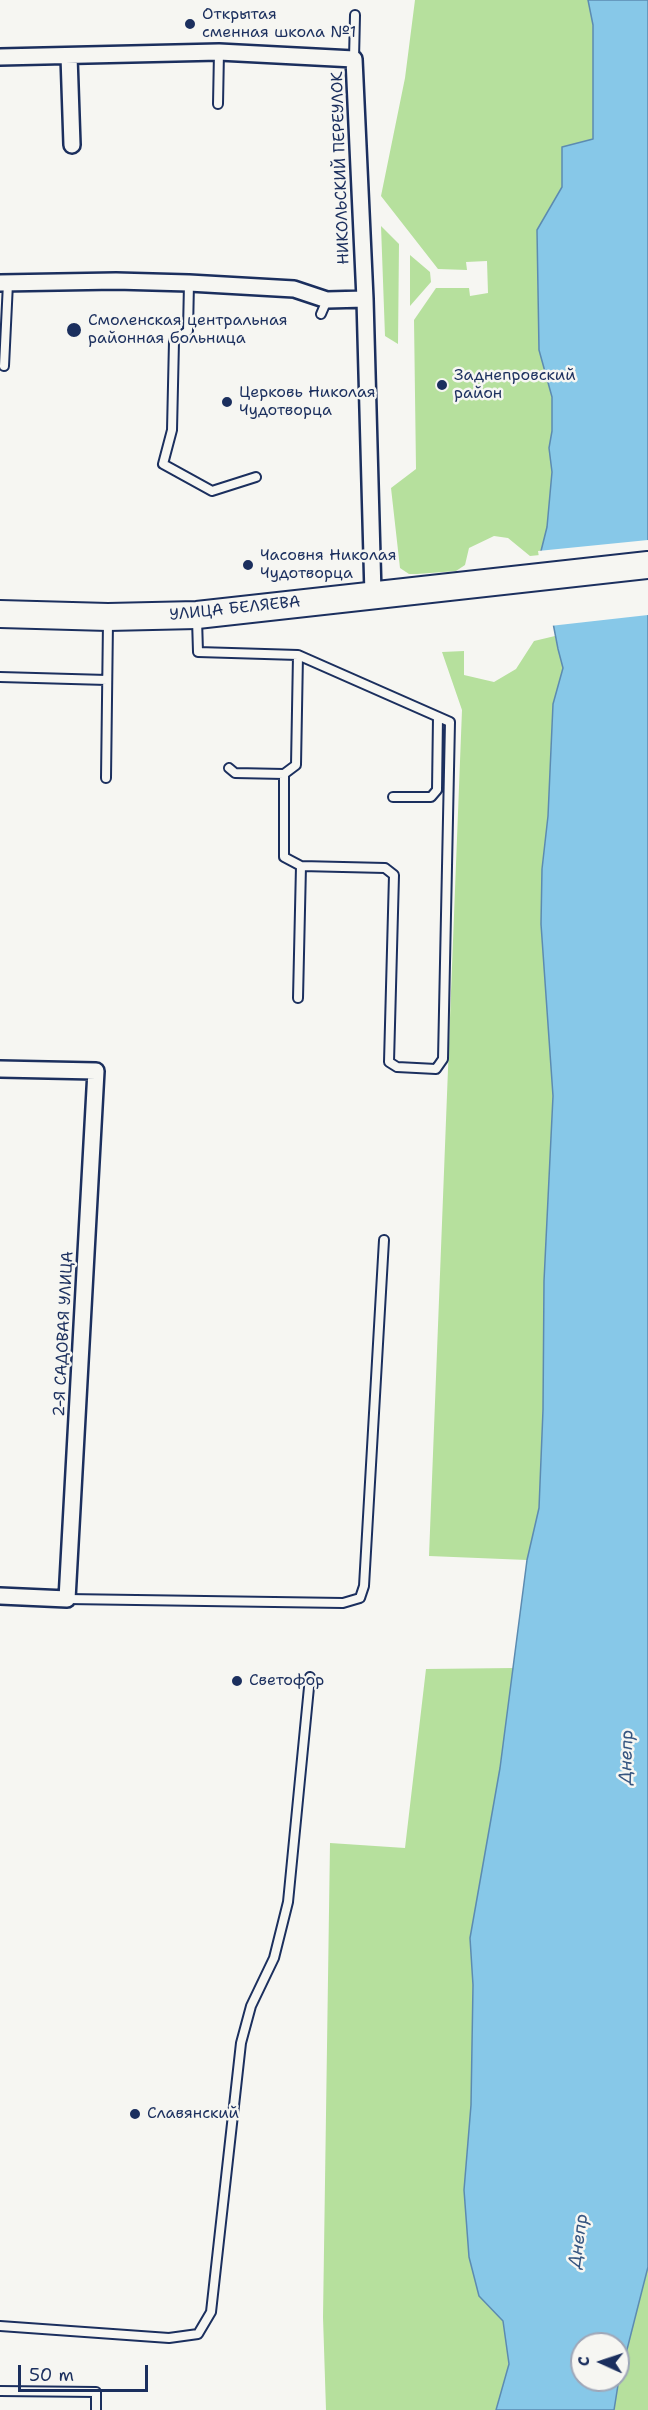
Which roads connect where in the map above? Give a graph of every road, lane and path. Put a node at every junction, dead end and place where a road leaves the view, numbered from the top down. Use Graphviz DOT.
graph roads {
  1 [pos="355,15"];
  2 [pos="219,52"];
  3 [pos="69,56"];
  4 [pos="0,57"];
  5 [pos="354,59"];
  6 [pos="218,104"];
  7 [pos="72,145"];
  8 [pos="4,283"];
  9 [pos="189,284"];
  10 [pos="365,299"];
  11 [pos="4,366"];
  12 [pos="256,477"];
  13 [pos="648,565"];
  14 [pos="373,594"];
  15 [pos="0,614"];
  16 [pos="196,615"];
  17 [pos="108,617"];
  18 [pos="298,654"];
  19 [pos="0,677"];
  20 [pos="107,680"];
  21 [pos="438,717"];
  22 [pos="229,768"];
  23 [pos="284,774"];
  24 [pos="106,778"];
  25 [pos="393,797"];
  26 [pos="301,866"];
  27 [pos="298,998"];
  28 [pos="0,1068"];
  29 [pos="384,1240"];
  30 [pos="0,1596"];
  31 [pos="67,1599"];
  32 [pos="310,1677"];
  33 [pos="0,2326"];
  34 [pos="0,2391"];
  35 [pos="96,2410"];
  1 -- 5 [label="lane"];
  2 -- 3 [label="street, НИКОЛЬСКИЙ ПЕРЕУЛОК"];
  2 -- 5 [label="street, НИКОЛЬСКИЙ ПЕРЕУЛОК"];
  2 -- 6 [label="lane"];
  3 -- 4 [label="street, НИКОЛЬСКИЙ ПЕРЕУЛОК"];
  3 -- 7 [label="street"];
  5 -- 10 [label="street, НИКОЛЬСКИЙ ПЕРЕУЛОК"];
  8 -- 9 [label="street"];
  8 -- 11 [label="lane"];
  9 -- 10 [label="street"];
  9 -- 12 [label="lane"];
  10 -- 14 [label="street, НИКОЛЬСКИЙ ПЕРЕУЛОК"];
  13 -- 14 [label="main road, УЛИЦА БЕЛЯЕВА"];
  14 -- 16 [label="main road, УЛИЦА БЕЛЯЕВА"];
  15 -- 17 [label="main road, УЛИЦА БЕЛЯЕВА"];
  16 -- 17 [label="main road, УЛИЦА БЕЛЯЕВА"];
  16 -- 18 [label="lane"];
  17 -- 20 [label="lane"];
  18 -- 21 [label="lane"];
  18 -- 23 [label="lane"];
  19 -- 20 [label="lane"];
  20 -- 24 [label="lane"];
  21 -- 25 [label="lane"];
  21 -- 26 [label="lane"];
  22 -- 23 [label="lane"];
  23 -- 26 [label="lane"];
  26 -- 27 [label="lane"];
  28 -- 31 [label="street, 2-Я САДОВАЯ УЛИЦА"];
  29 -- 31 [label="lane"];
  30 -- 31 [label="street"];
  32 -- 33 [label="lane"];
  34 -- 35 [label="lane"];
}
